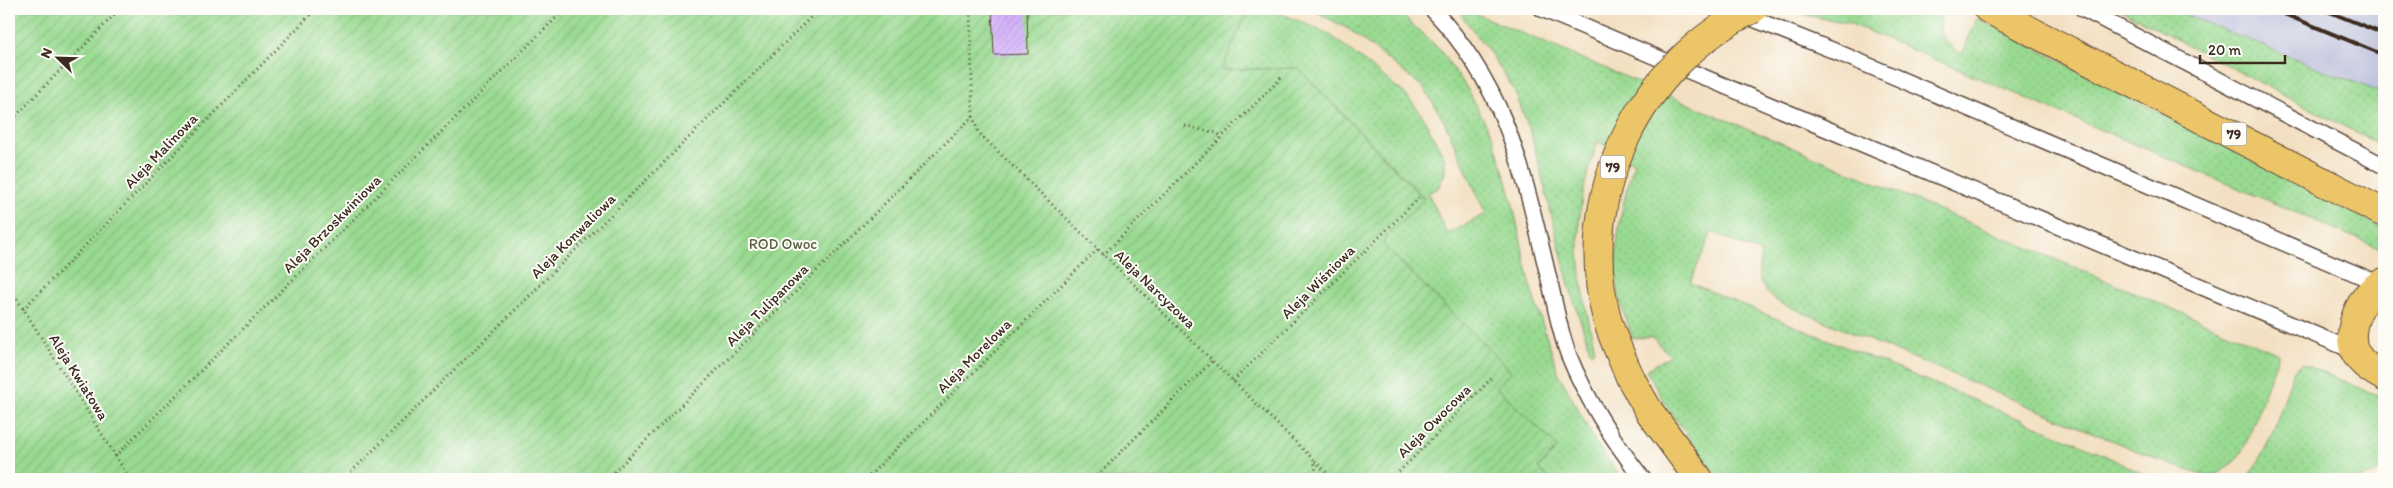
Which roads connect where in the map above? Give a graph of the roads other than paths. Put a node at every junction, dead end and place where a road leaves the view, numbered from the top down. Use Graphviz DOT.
graph roads {
  1 [pos="1432,9"];
  2 [pos="1542,9"];
  3 [pos="1728,9"];
  4 [pos="1753,9"];
  5 [pos="1988,9"];
  6 [pos="2083,9"];
  7 [pos="2384,166"];
  8 [pos="2384,213"];
  9 [pos="2382,283"];
  10 [pos="2354,351"];
  11 [pos="2384,377"];
  12 [pos="1643,479"];
  13 [pos="1699,479"];
  1 -- 12 [label="lane"];
  2 -- 10 [label="lane"];
  3 -- 9 [label="lane"];
  4 -- 13 [label="main road, 79, bridge"];
  5 -- 8 [label="main road, 79"];
  6 -- 7 [label="lane"];
  9 -- 10 [label="main road"];
  10 -- 11 [label="main road"];
}
